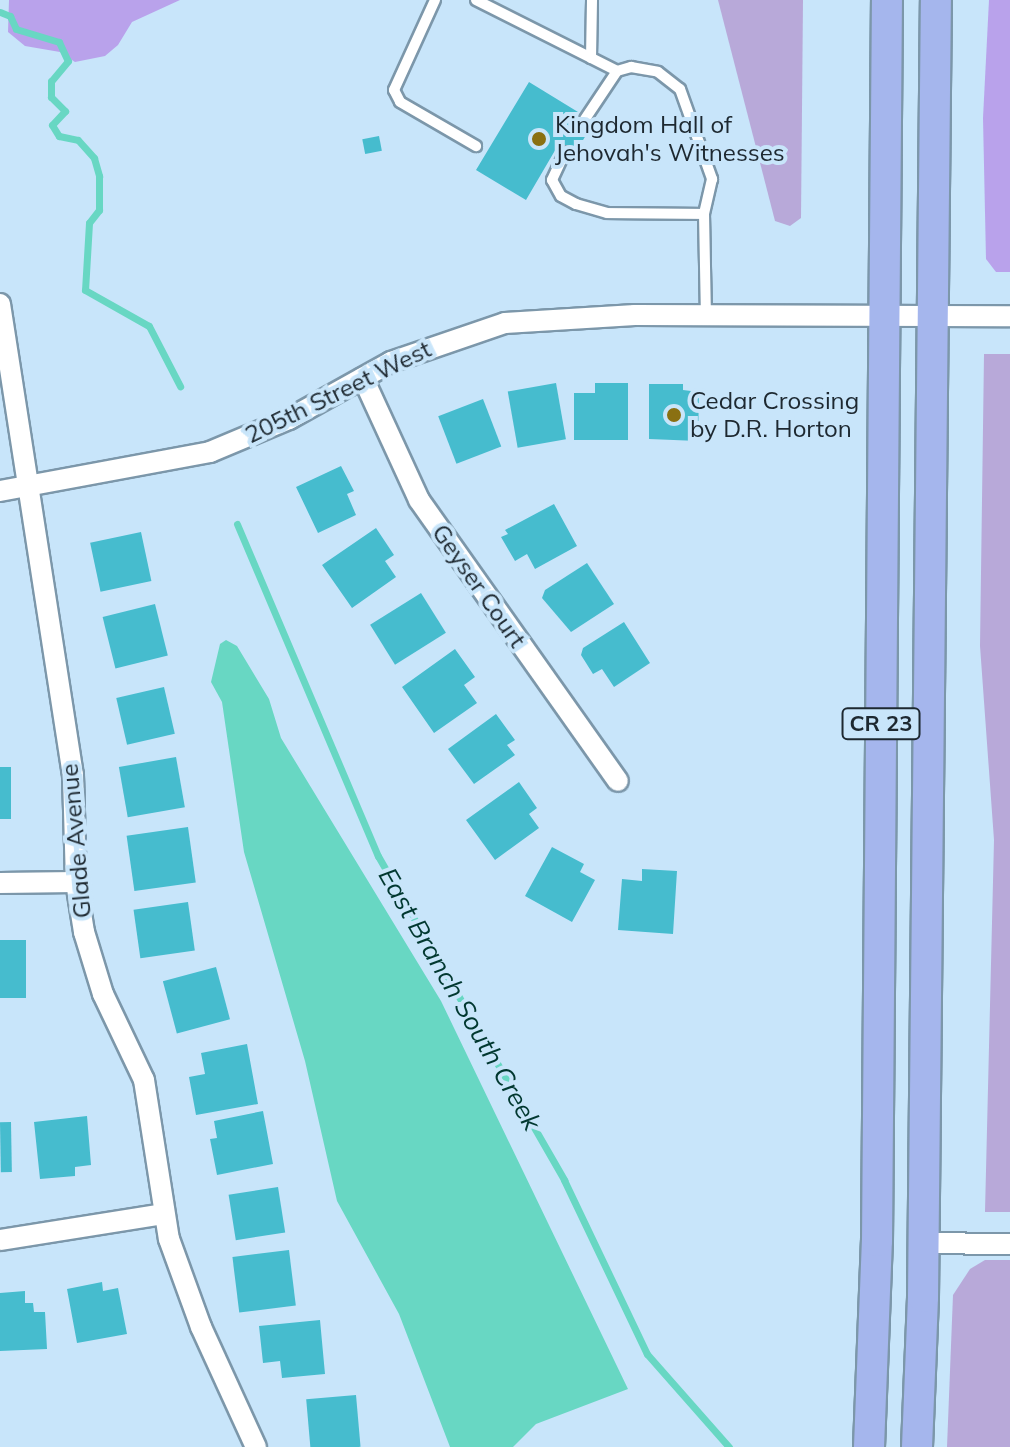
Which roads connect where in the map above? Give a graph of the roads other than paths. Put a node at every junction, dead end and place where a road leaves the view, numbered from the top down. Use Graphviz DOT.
graph roads {
  1 [pos="435,0"];
  2 [pos="476,0"];
  3 [pos="592,0"];
  4 [pos="887,0"];
  5 [pos="936,0"];
  6 [pos="591,58"];
  7 [pos="617,71"];
  8 [pos="581,125"];
  9 [pos="476,146"];
  10 [pos="565,152"];
  11 [pos="704,214"];
  12 [pos="0,304"];
  13 [pos="706,315"];
  14 [pos="1010,316"];
  15 [pos="884,317"];
  16 [pos="934,317"];
  17 [pos="363,378"];
  18 [pos="25,487"];
  19 [pos="0,491"];
  20 [pos="618,781"];
  21 [pos="76,882"];
  22 [pos="0,883"];
  23 [pos="164,1214"];
  24 [pos="0,1240"];
  25 [pos="923,1243"];
  26 [pos="1010,1244"];
  27 [pos="256,1447"];
  28 [pos="869,1447"];
  29 [pos="917,1447"];
  1 -- 9 [label="lane"];
  2 -- 6 [label="lane"];
  3 -- 6 [label="lane"];
  4 -- 15 [label="main road, CR 23"];
  5 -- 16 [label="main road, CR 23"];
  6 -- 7 [label="lane"];
  7 -- 8 [label="lane"];
  7 -- 11 [label="lane"];
  10 -- 11 [label="lane"];
  11 -- 13 [label="lane"];
  12 -- 18 [label="street, Glade Avenue"];
  13 -- 15 [label="street, 205th Street West"];
  13 -- 17 [label="street, 205th Street West"];
  14 -- 16 [label="street"];
  15 -- 16 [label="street"];
  15 -- 28 [label="main road, CR 23"];
  16 -- 25 [label="main road, CR 23"];
  17 -- 18 [label="street, 205th Street West"];
  17 -- 20 [label="street, Geyser Court"];
  18 -- 19 [label="street, 205th Street West"];
  18 -- 21 [label="street, Glade Avenue"];
  21 -- 22 [label="street"];
  21 -- 23 [label="street, Glade Avenue"];
  23 -- 24 [label="street"];
  23 -- 27 [label="street, Glade Avenue"];
  25 -- 26 [label="street"];
  25 -- 29 [label="main road, CR 23"];
}
